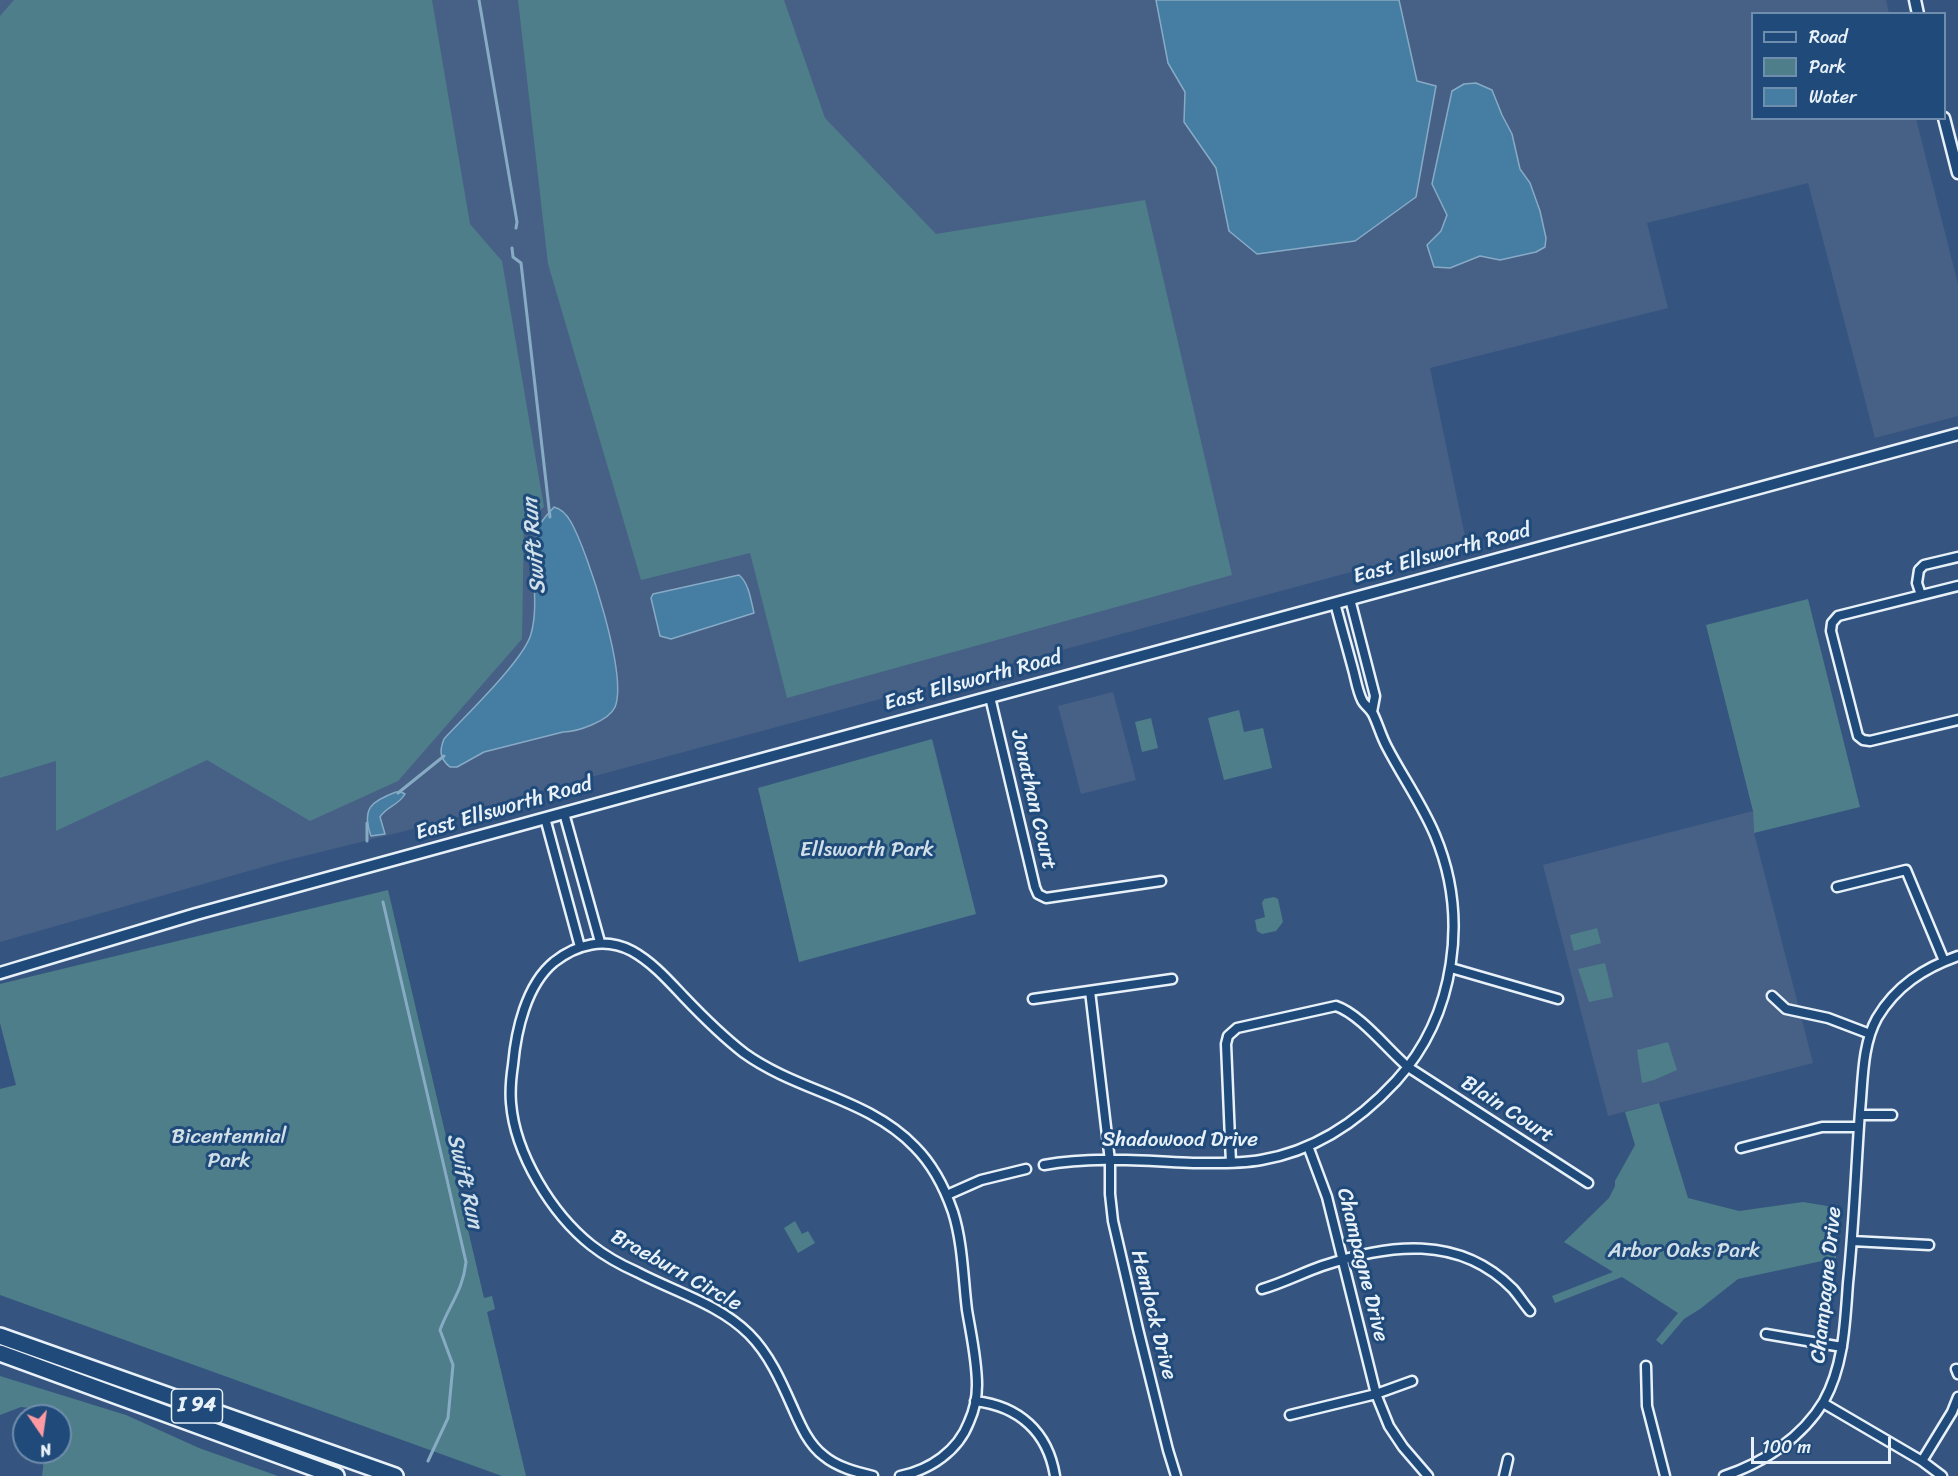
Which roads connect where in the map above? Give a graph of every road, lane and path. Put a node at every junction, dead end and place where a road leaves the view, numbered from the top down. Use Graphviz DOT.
graph roads {
  1 [pos="1945,120"];
  2 [pos="1958,173"];
  3 [pos="1958,434"];
  4 [pos="1958,557"];
  5 [pos="1958,586"];
  6 [pos="1921,596"];
  7 [pos="1350,599"];
  8 [pos="1335,603"];
  9 [pos="990,697"];
  10 [pos="1372,712"];
  11 [pos="1958,720"];
  12 [pos="564,813"];
  13 [pos="544,818"];
  14 [pos="1161,881"];
  15 [pos="1837,887"];
  16 [pos="600,942"];
  17 [pos="580,947"];
  18 [pos="1958,956"];
  19 [pos="1944,961"];
  20 [pos="1450,968"];
  21 [pos="0,973"];
  22 [pos="1172,979"];
  23 [pos="1090,991"];
  24 [pos="1772,996"];
  25 [pos="1033,999"];
  26 [pos="1558,999"];
  27 [pos="1870,1034"];
  28 [pos="1408,1067"];
  29 [pos="1860,1115"];
  30 [pos="1892,1115"];
  31 [pos="1859,1127"];
  32 [pos="1308,1146"];
  33 [pos="1741,1148"];
  34 [pos="1110,1161"];
  35 [pos="1232,1163"];
  36 [pos="1044,1165"];
  37 [pos="1026,1169"];
  38 [pos="1588,1183"];
  39 [pos="946,1195"];
  40 [pos="1852,1241"];
  41 [pos="1929,1245"];
  42 [pos="1343,1261"];
  43 [pos="1262,1289"];
  44 [pos="1530,1311"];
  45 [pos="1766,1334"];
  46 [pos="0,1335"];
  47 [pos="1842,1347"];
  48 [pos="0,1353"];
  49 [pos="1646,1366"];
  50 [pos="1412,1381"];
  51 [pos="1376,1394"];
  52 [pos="1958,1397"];
  53 [pos="975,1401"];
  54 [pos="1822,1403"];
  55 [pos="1290,1415"];
  56 [pos="1508,1459"];
  57 [pos="1922,1461"];
  58 [pos="1745,1472"];
  59 [pos="336,1476"];
  60 [pos="395,1476"];
  61 [pos="873,1476"];
  62 [pos="900,1476"];
  63 [pos="1055,1476"];
  64 [pos="1176,1476"];
  65 [pos="1428,1476"];
  66 [pos="1504,1476"];
  67 [pos="1665,1476"];
  68 [pos="1724,1476"];
  69 [pos="1942,1476"];
  1 -- 2 [label="main road"];
  3 -- 7 [label="main road, East Ellsworth Road"];
  4 -- 6 [label="street"];
  5 -- 6 [label="street"];
  6 -- 11 [label="street"];
  7 -- 8 [label="main road, East Ellsworth Road"];
  7 -- 10 [label="street, Shadowood Drive"];
  8 -- 9 [label="main road, East Ellsworth Road"];
  8 -- 10 [label="street, Shadowood Drive"];
  9 -- 12 [label="main road, East Ellsworth Road"];
  9 -- 14 [label="street, Jonathan Court"];
  10 -- 20 [label="street, Shadowood Drive"];
  12 -- 13 [label="main road, East Ellsworth Road"];
  12 -- 16 [label="street"];
  13 -- 17 [label="street"];
  13 -- 21 [label="main road, East Ellsworth Road"];
  15 -- 19 [label="street"];
  16 -- 17 [label="street, Braeburn Circle"];
  16 -- 39 [label="street, Braeburn Circle"];
  17 -- 61 [label="street, Braeburn Circle"];
  18 -- 19 [label="street, Champagne Drive"];
  19 -- 27 [label="street, Champagne Drive"];
  20 -- 26 [label="street"];
  20 -- 28 [label="street, Shadowood Drive"];
  22 -- 23 [label="street"];
  23 -- 25 [label="street"];
  23 -- 34 [label="street, Hemlock Drive"];
  24 -- 27 [label="street"];
  27 -- 29 [label="street, Champagne Drive"];
  28 -- 32 [label="street, Shadowood Drive"];
  28 -- 35 [label="street, Blain Court"];
  28 -- 38 [label="street, Blain Court"];
  29 -- 30 [label="street"];
  29 -- 31 [label="street, Champagne Drive"];
  31 -- 33 [label="street"];
  31 -- 40 [label="street, Champagne Drive"];
  32 -- 35 [label="street, Shadowood Drive"];
  32 -- 42 [label="street, Champagne Drive"];
  34 -- 35 [label="street, Shadowood Drive"];
  34 -- 36 [label="street, Shadowood Drive"];
  34 -- 64 [label="street, Hemlock Drive"];
  37 -- 39 [label="street"];
  39 -- 53 [label="street, Braeburn Circle"];
  40 -- 41 [label="street"];
  40 -- 47 [label="street, Champagne Drive"];
  42 -- 43 [label="street"];
  42 -- 44 [label="street"];
  42 -- 51 [label="street, Champagne Drive"];
  45 -- 47 [label="street"];
  46 -- 60 [label="highway, I 94"];
  47 -- 54 [label="street, Champagne Drive"];
  48 -- 59 [label="highway, I 94"];
  49 -- 67 [label="street"];
  50 -- 51 [label="street"];
  51 -- 55 [label="street"];
  51 -- 65 [label="street, Champagne Drive"];
  52 -- 57 [label="street"];
  53 -- 62 [label="street, Braeburn Circle"];
  53 -- 63 [label="street"];
  54 -- 57 [label="street"];
  54 -- 58 [label="street, Champagne Drive"];
  56 -- 66 [label="street"];
  57 -- 69 [label="street"];
  58 -- 68 [label="street, Champagne Drive"];
}
